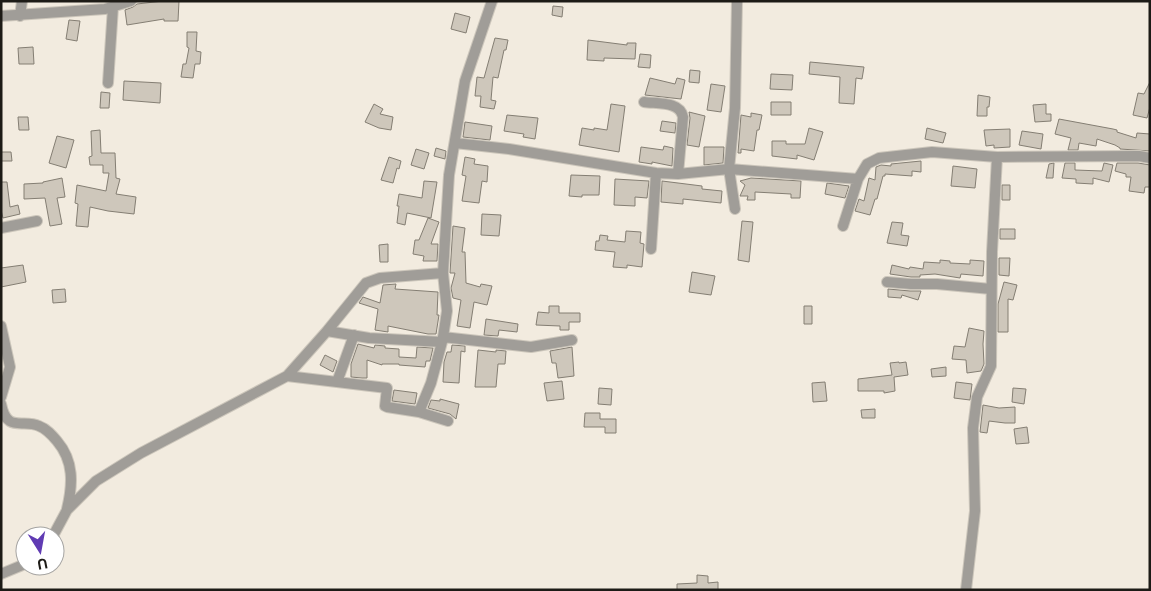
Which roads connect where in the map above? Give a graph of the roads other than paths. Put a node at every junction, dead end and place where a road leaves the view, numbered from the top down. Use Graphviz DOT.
graph roads {
  1 [pos="22,1"];
  2 [pos="131,1"];
  3 [pos="492,1"];
  4 [pos="736,1"];
  5 [pos="113,7"];
  6 [pos="1,16"];
  7 [pos="20,16"];
  8 [pos="108,83"];
  9 [pos="644,102"];
  10 [pos="454,143"];
  11 [pos="997,157"];
  12 [pos="1150,158"];
  13 [pos="730,170"];
  14 [pos="656,173"];
  15 [pos="678,174"];
  16 [pos="858,179"];
  17 [pos="736,209"];
  18 [pos="37,221"];
  19 [pos="843,226"];
  20 [pos="1,228"];
  21 [pos="651,249"];
  22 [pos="443,273"];
  23 [pos="887,282"];
  24 [pos="991,289"];
  25 [pos="1,326"];
  26 [pos="327,331"];
  27 [pos="354,336"];
  28 [pos="442,339"];
  29 [pos="572,340"];
  30 [pos="288,376"];
  31 [pos="337,382"];
  32 [pos="1,397"];
  33 [pos="1,404"];
  34 [pos="419,412"];
  35 [pos="448,421"];
  36 [pos="67,510"];
  37 [pos="58,526"];
  38 [pos="15,568"];
  39 [pos="1,574"];
  40 [pos="966,590"];
  1 -- 7 [label="street"];
  2 -- 5 [label="street"];
  3 -- 10 [label="street"];
  4 -- 13 [label="street"];
  5 -- 7 [label="street"];
  5 -- 8 [label="street"];
  6 -- 7 [label="street"];
  9 -- 15 [label="street"];
  10 -- 14 [label="street"];
  10 -- 22 [label="street"];
  11 -- 12 [label="street"];
  11 -- 16 [label="street"];
  11 -- 24 [label="street"];
  13 -- 15 [label="street"];
  13 -- 16 [label="street"];
  13 -- 17 [label="street"];
  14 -- 15 [label="street"];
  14 -- 21 [label="street"];
  16 -- 19 [label="street"];
  18 -- 20 [label="street"];
  22 -- 26 [label="street"];
  22 -- 28 [label="street"];
  23 -- 24 [label="street"];
  24 -- 40 [label="street"];
  25 -- 32 [label="street"];
  26 -- 27 [label="street"];
  26 -- 30 [label="street"];
  27 -- 28 [label="street"];
  27 -- 31 [label="street"];
  28 -- 29 [label="street"];
  28 -- 34 [label="street"];
  30 -- 31 [label="street"];
  30 -- 36 [label="street"];
  31 -- 34 [label="street"];
  33 -- 36 [label="street"];
  34 -- 35 [label="street"];
  36 -- 37 [label="street"];
  38 -- 39 [label="street"];
}
